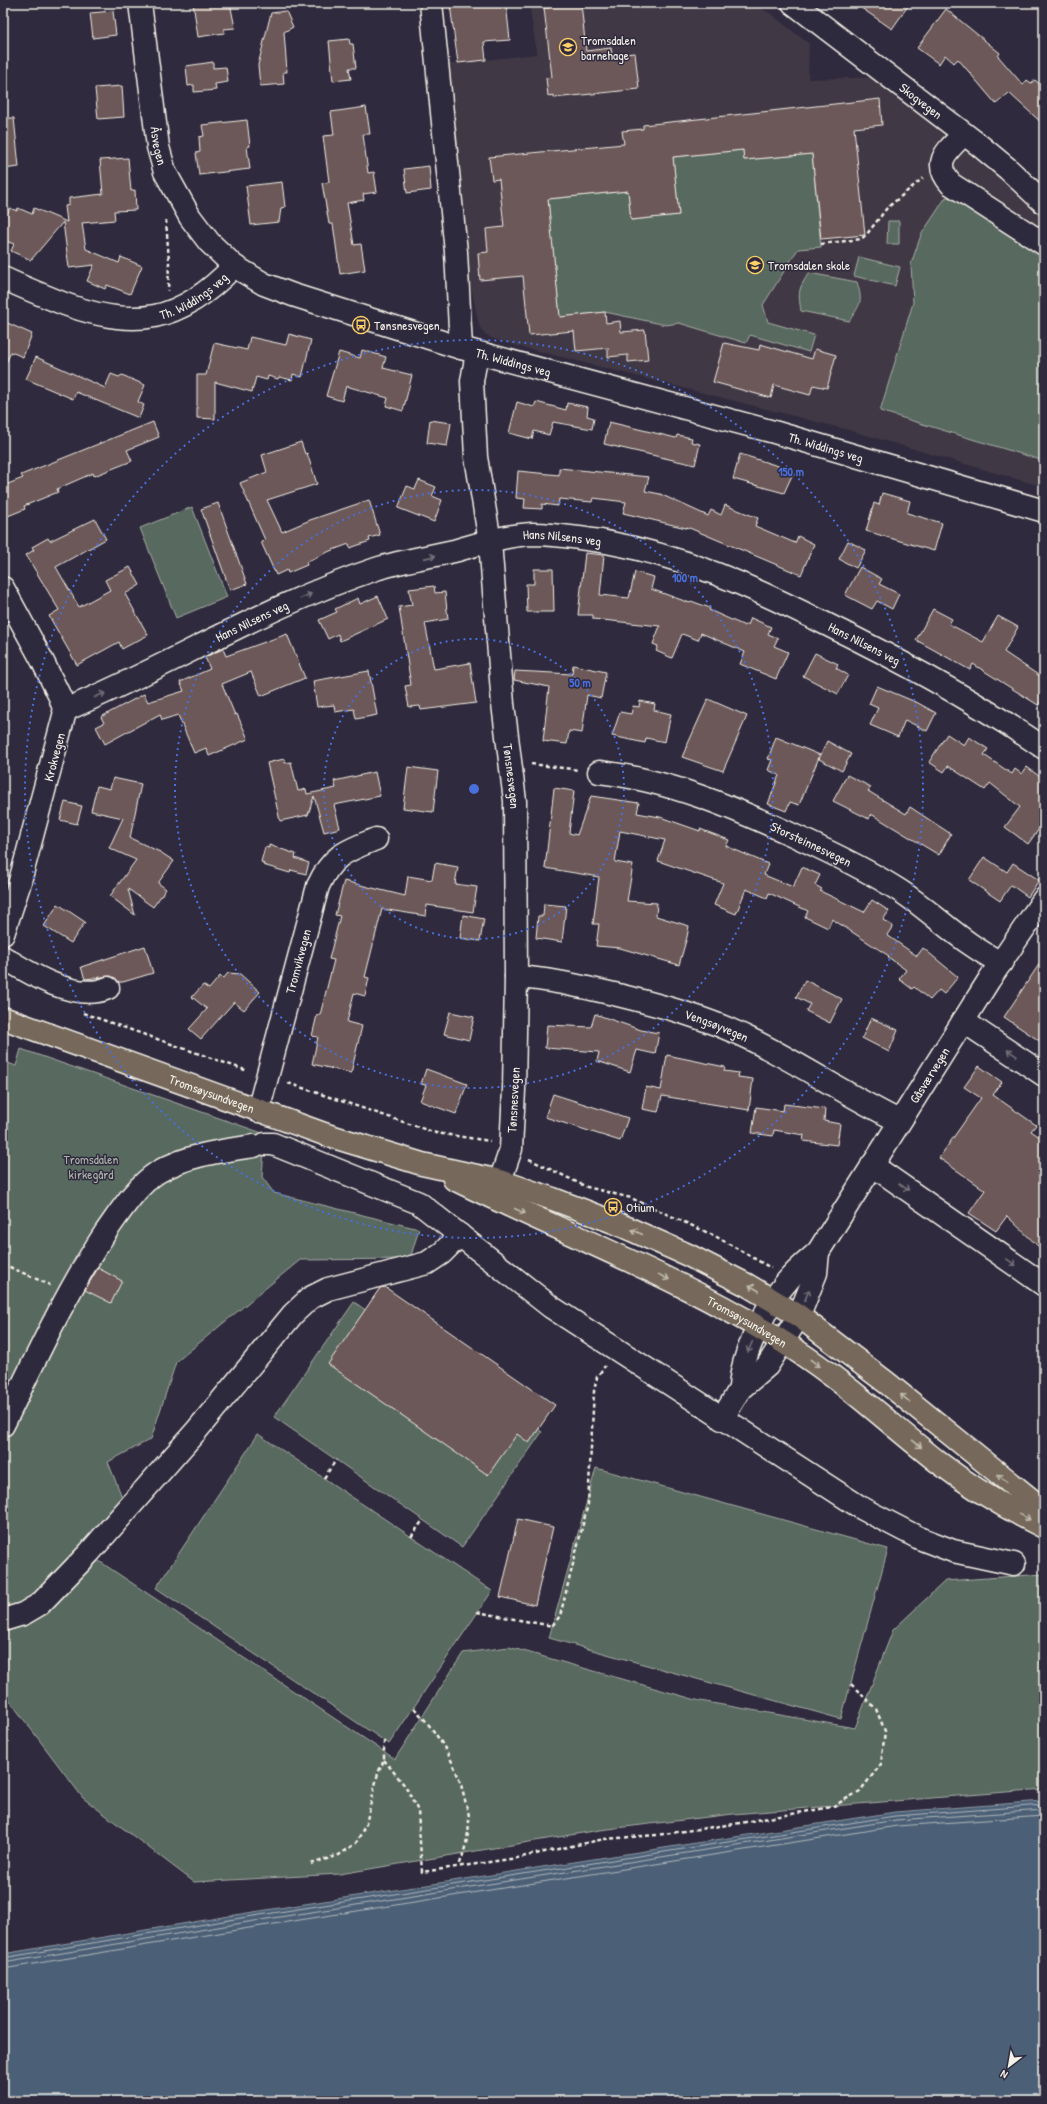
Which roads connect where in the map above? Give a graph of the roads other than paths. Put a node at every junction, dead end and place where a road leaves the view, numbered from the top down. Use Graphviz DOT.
graph roads {
  1 [pos="140,3"];
  2 [pos="431,3"];
  3 [pos="793,3"];
  4 [pos="964,134"];
  5 [pos="1044,203"];
  6 [pos="1044,244"];
  7 [pos="234,266"];
  8 [pos="3,278"];
  9 [pos="469,351"];
  10 [pos="1044,510"];
  11 [pos="490,542"];
  12 [pos="3,588"];
  13 [pos="65,710"];
  14 [pos="1044,748"];
  15 [pos="599,772"];
  16 [pos="376,839"];
  17 [pos="1044,901"];
  18 [pos="3,934"];
  19 [pos="3,957"];
  20 [pos="1001,963"];
  21 [pos="516,977"];
  22 [pos="108,988"];
  23 [pos="3,1018"];
  24 [pos="963,1021"];
  25 [pos="1044,1075"];
  26 [pos="258,1110"];
  27 [pos="899,1121"];
  28 [pos="872,1165"];
  29 [pos="498,1190"];
  30 [pos="460,1235"];
  31 [pos="818,1252"];
  32 [pos="1044,1285"];
  33 [pos="774,1300"];
  34 [pos="799,1316"];
  35 [pos="759,1327"];
  36 [pos="783,1342"];
  37 [pos="740,1389"];
  38 [pos="722,1419"];
  39 [pos="3,1426"];
  40 [pos="1044,1510"];
  41 [pos="1044,1527"];
  42 [pos="1014,1564"];
  43 [pos="3,1620"];
  1 -- 7 [label="street, Åsvegen"];
  2 -- 9 [label="street, Tønsnesvegen"];
  3 -- 4 [label="street, Skogvegen"];
  4 -- 5 [label="street, Skogvegen"];
  4 -- 6 [label="street"];
  7 -- 8 [label="street, Th. Widdings veg"];
  7 -- 9 [label="street, Th. Widdings veg"];
  9 -- 10 [label="street, Th. Widdings veg"];
  9 -- 11 [label="street, Tønsnesvegen"];
  13 -- 11 [label="street, Hans Nilsens veg, one-way"];
  11 -- 14 [label="street, Hans Nilsens veg"];
  11 -- 21 [label="street, Tønsnesvegen"];
  12 -- 13 [label="street"];
  13 -- 18 [label="street, Krokvegen"];
  15 -- 20 [label="street, Storsteinnesvegen"];
  16 -- 26 [label="street, Tromvikvegen"];
  17 -- 20 [label="street, Gåsværvegen"];
  19 -- 22 [label="street"];
  20 -- 24 [label="street, Gåsværvegen"];
  21 -- 27 [label="street, Vengsøyvegen"];
  21 -- 29 [label="street, Tønsnesvegen"];
  23 -- 26 [label="highway, Tromsøysundvegen"];
  25 -- 24 [label="street, one-way"];
  24 -- 27 [label="street, Gåsværvegen"];
  26 -- 29 [label="highway, Tromsøysundvegen"];
  27 -- 28 [label="street, Gåsværvegen"];
  28 -- 31 [label="street, Gåsværvegen"];
  28 -- 32 [label="street, one-way"];
  33 -- 29 [label="highway, Tromsøysundvegen, one-way"];
  29 -- 35 [label="highway, Tromsøysundvegen, one-way"];
  30 -- 38 [label="street"];
  30 -- 39 [label="street"];
  30 -- 43 [label="street"];
  31 -- 33 [label="street, Gåsværvegen"];
  34 -- 31 [label="street, Gåsværvegen, one-way"];
  33 -- 34 [label="highway, Tromsøysundvegen"];
  33 -- 35 [label="street, Gåsværvegen"];
  34 -- 36 [label="street, Gåsværvegen"];
  40 -- 34 [label="highway, Tromsøysundvegen, one-way"];
  35 -- 36 [label="highway, Tromsøysundvegen"];
  35 -- 37 [label="street, Gåsværvegen, one-way"];
  36 -- 37 [label="street, Gåsværvegen"];
  36 -- 41 [label="highway, Tromsøysundvegen, one-way"];
  37 -- 38 [label="street"];
  38 -- 42 [label="street"];
}
